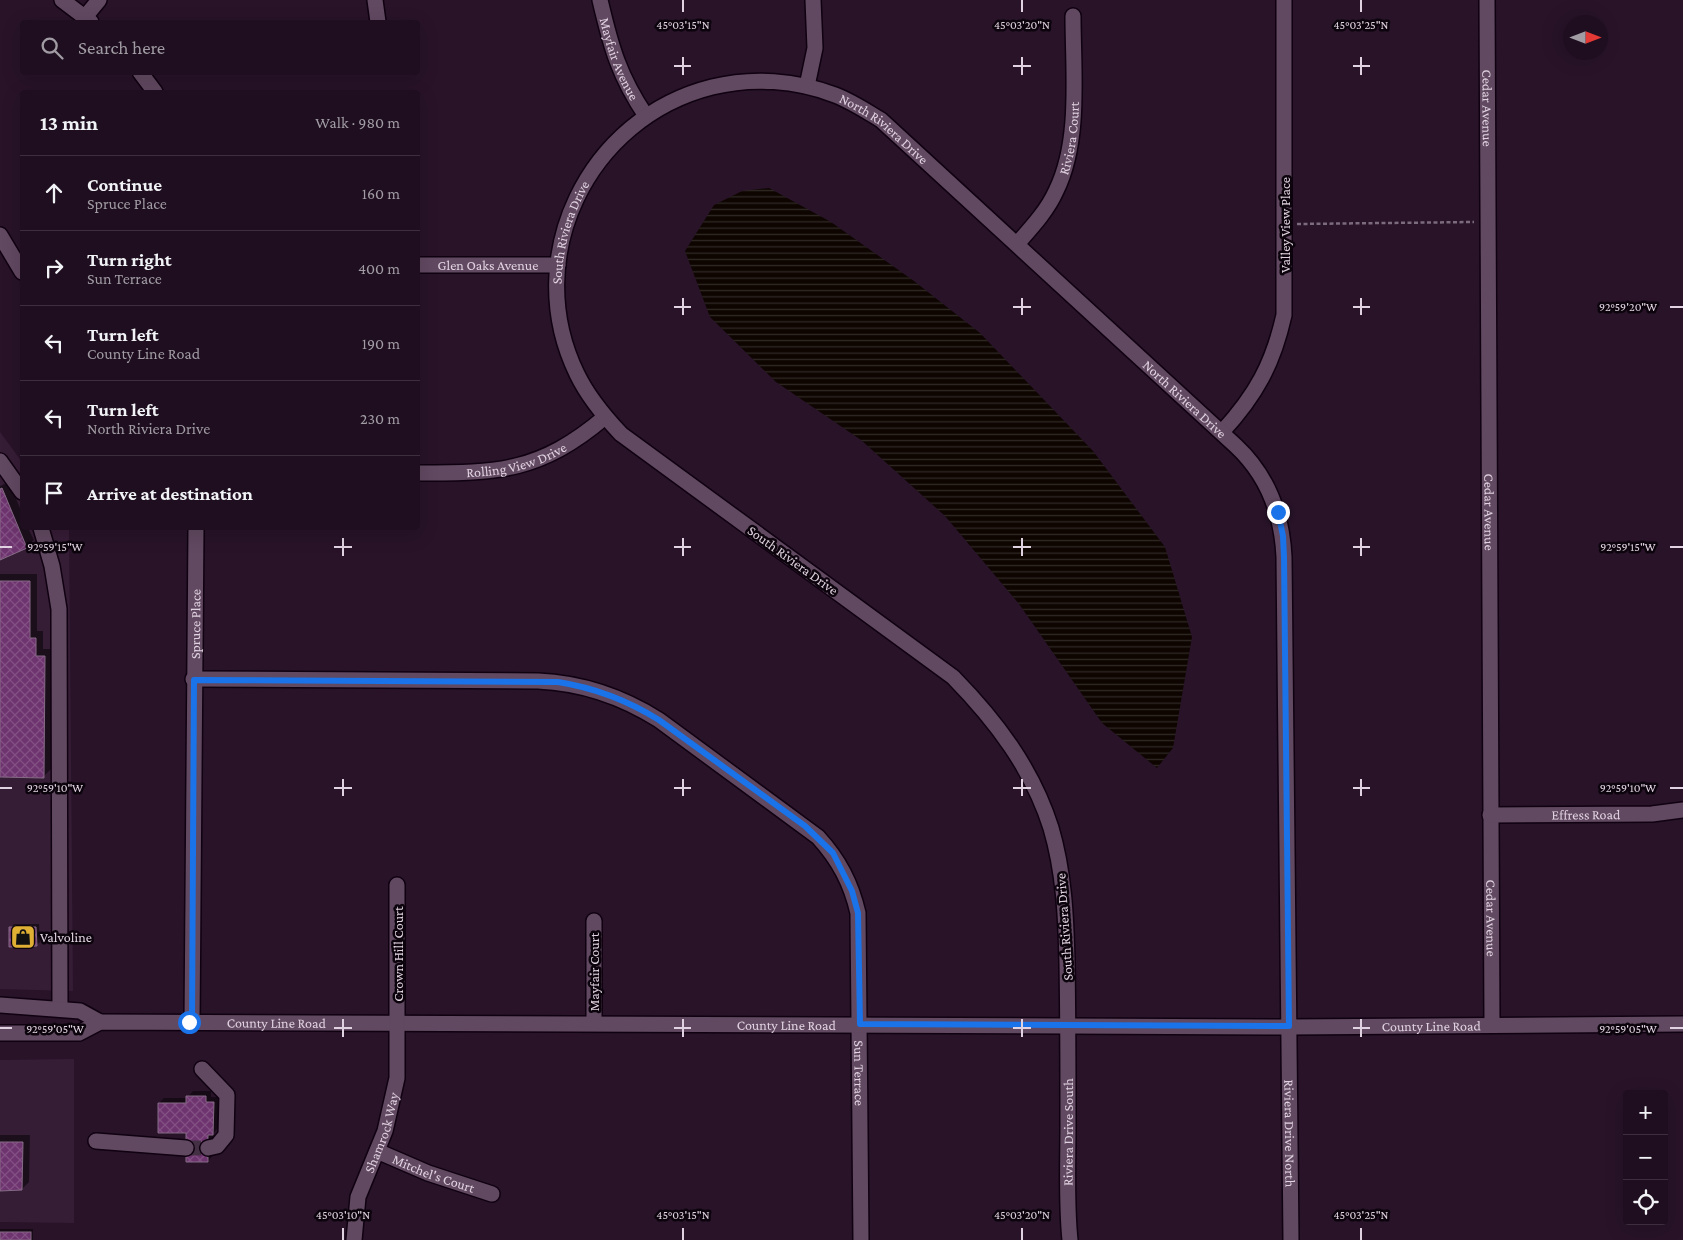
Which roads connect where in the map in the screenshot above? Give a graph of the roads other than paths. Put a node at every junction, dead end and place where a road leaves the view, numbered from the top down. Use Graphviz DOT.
graph roads {
  1 [pos="62,0"];
  2 [pos="99,0"];
  3 [pos="376,0"];
  4 [pos="600,0"];
  5 [pos="812,0"];
  6 [pos="1284,0"];
  7 [pos="1487,0"];
  8 [pos="1073,16"];
  9 [pos="88,20"];
  10 [pos="378,20"];
  11 [pos="142,75"];
  12 [pos="807,86"];
  13 [pos="154,90"];
  14 [pos="646,116"];
  15 [pos="0,235"];
  16 [pos="1018,244"];
  17 [pos="420,265"];
  18 [pos="558,266"];
  19 [pos="20,269"];
  20 [pos="605,417"];
  21 [pos="1222,432"];
  22 [pos="0,461"];
  23 [pos="420,473"];
  24 [pos="20,489"];
  25 [pos="42,530"];
  26 [pos="196,530"];
  27 [pos="194,680"];
  28 [pos="1683,810"];
  29 [pos="1490,815"];
  30 [pos="397,885"];
  31 [pos="594,921"];
  32 [pos="0,1005"];
  33 [pos="60,1009"];
  34 [pos="100,1022"];
  35 [pos="192,1022"];
  36 [pos="594,1022"];
  37 [pos="398,1023"];
  38 [pos="860,1024"];
  39 [pos="1683,1024"];
  40 [pos="1492,1025"];
  41 [pos="1068,1026"];
  42 [pos="1289,1026"];
  43 [pos="0,1033"];
  44 [pos="202,1069"];
  45 [pos="96,1141"];
  46 [pos="186,1148"];
  47 [pos="208,1148"];
  48 [pos="377,1151"];
  49 [pos="492,1194"];
  50 [pos="354,1240"];
  51 [pos="861,1240"];
  52 [pos="1070,1240"];
  53 [pos="1291,1240"];
  1 -- 9 [label="street"];
  2 -- 9 [label="street"];
  3 -- 10 [label="street"];
  4 -- 14 [label="street, Mayfair Avenue"];
  5 -- 12 [label="street"];
  6 -- 21 [label="street, Valley View Place"];
  7 -- 29 [label="street, Cedar Avenue"];
  8 -- 16 [label="street, Riviera Court"];
  11 -- 13 [label="street"];
  12 -- 14 [label="street, North Riviera Drive"];
  12 -- 16 [label="street, North Riviera Drive"];
  14 -- 18 [label="street, South Riviera Drive"];
  15 -- 19 [label="street"];
  16 -- 21 [label="street, North Riviera Drive"];
  17 -- 18 [label="street, Glen Oaks Avenue"];
  18 -- 20 [label="street, South Riviera Drive"];
  20 -- 23 [label="street, Rolling View Drive"];
  20 -- 41 [label="street, South Riviera Drive"];
  21 -- 42 [label="street, North Riviera Drive"];
  22 -- 24 [label="street"];
  25 -- 33 [label="street"];
  26 -- 27 [label="street, Spruce Place"];
  27 -- 35 [label="street, Spruce Place"];
  27 -- 38 [label="street, Sun Terrace"];
  28 -- 29 [label="street, Effress Road"];
  29 -- 40 [label="street, Cedar Avenue"];
  30 -- 37 [label="street, Crown Hill Court"];
  31 -- 36 [label="street, Mayfair Court"];
  32 -- 33 [label="street"];
  33 -- 34 [label="street"];
  34 -- 35 [label="street, County Line Road"];
  34 -- 43 [label="street"];
  35 -- 37 [label="street, County Line Road"];
  36 -- 37 [label="street, County Line Road"];
  36 -- 38 [label="street, County Line Road"];
  37 -- 48 [label="street, Shamrock Way"];
  38 -- 41 [label="street, County Line Road"];
  38 -- 51 [label="street, Sun Terrace"];
  39 -- 40 [label="street, County Line Road"];
  40 -- 42 [label="street, County Line Road"];
  41 -- 42 [label="street, County Line Road"];
  41 -- 52 [label="street, Riviera Drive South"];
  42 -- 53 [label="street, Riviera Drive North"];
  44 -- 47 [label="street"];
  45 -- 46 [label="street"];
  48 -- 49 [label="street, Mitchel's Court"];
  48 -- 50 [label="street, Shamrock Way"];
}
